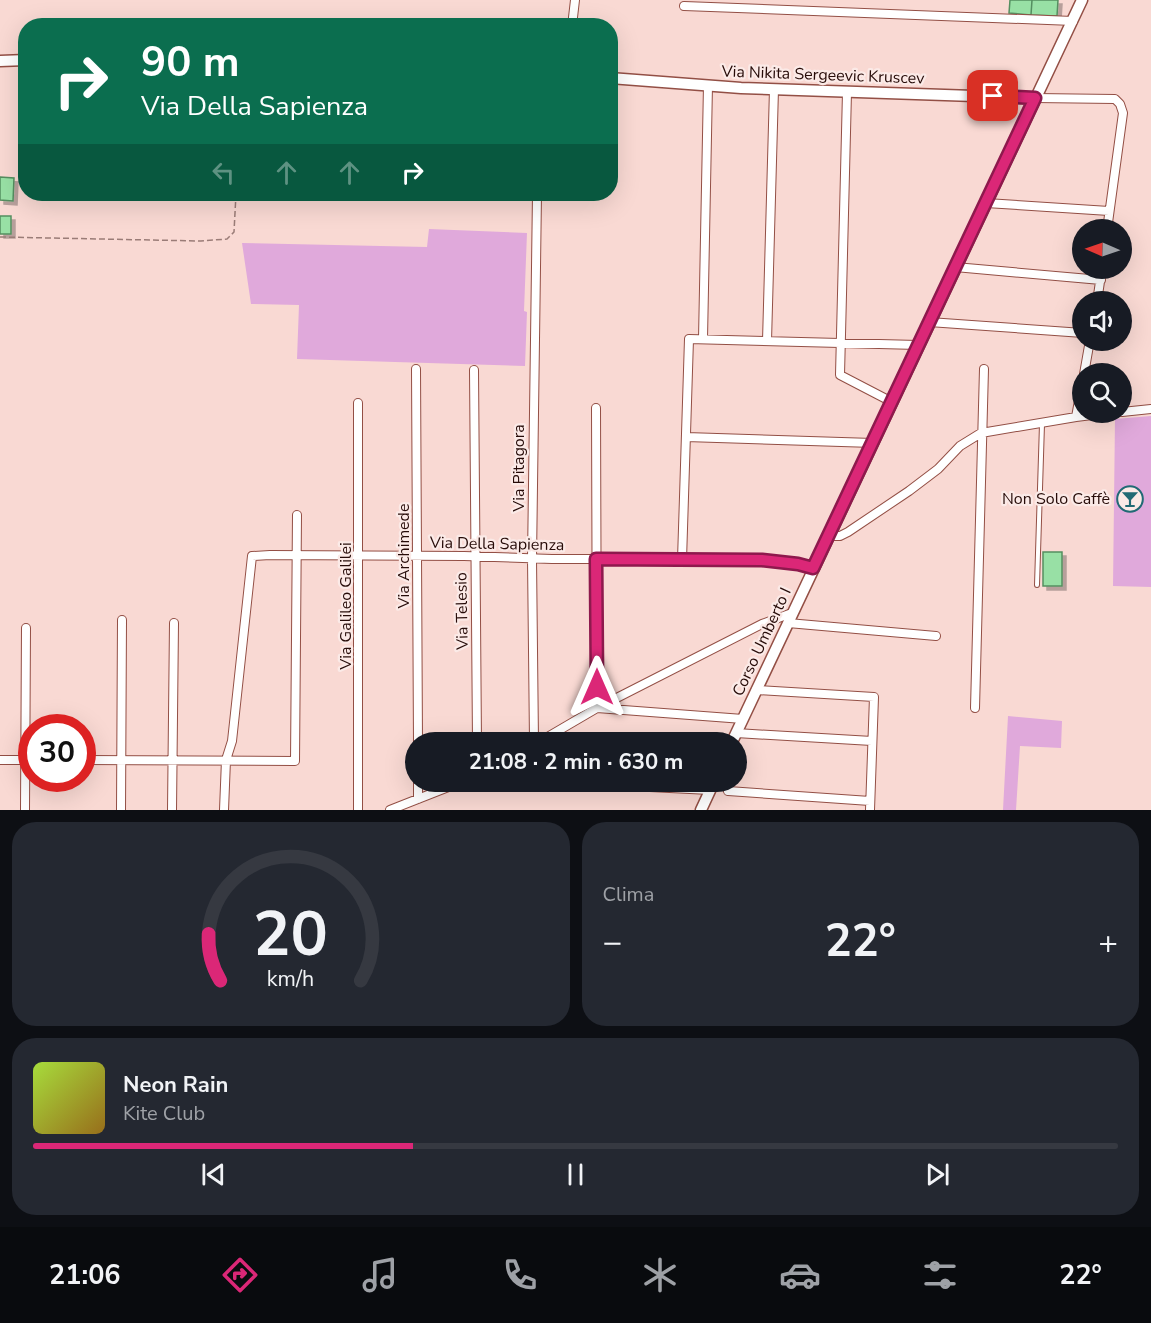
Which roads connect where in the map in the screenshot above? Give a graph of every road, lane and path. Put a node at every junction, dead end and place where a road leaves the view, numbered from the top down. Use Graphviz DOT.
graph roads {
  1 [pos="575,0"];
  2 [pos="1082,0"];
  3 [pos="684,6"];
  4 [pos="573,18"];
  5 [pos="1073,21"];
  6 [pos="18,60"];
  7 [pos="0,61"];
  8 [pos="618,79"];
  9 [pos="708,85"];
  10 [pos="774,89"];
  11 [pos="847,92"];
  12 [pos="1035,98"];
  13 [pos="236,201"];
  14 [pos="537,201"];
  15 [pos="986,203"];
  16 [pos="1110,211"];
  17 [pos="1109,219"];
  18 [pos="0,237"];
  19 [pos="955,267"];
  20 [pos="1101,280"];
  21 [pos="1099,291"];
  22 [pos="929,322"];
  23 [pos="1072,332"];
  24 [pos="704,339"];
  25 [pos="767,341"];
  26 [pos="841,343"];
  27 [pos="918,345"];
  28 [pos="416,369"];
  29 [pos="984,369"];
  30 [pos="474,370"];
  31 [pos="892,402"];
  32 [pos="358,403"];
  33 [pos="596,408"];
  34 [pos="1151,409"];
  35 [pos="1132,411"];
  36 [pos="1072,418"];
  37 [pos="1042,423"];
  38 [pos="981,433"];
  39 [pos="686,437"];
  40 [pos="873,443"];
  41 [pos="297,515"];
  42 [pos="829,536"];
  43 [pos="297,556"];
  44 [pos="360,556"];
  45 [pos="418,556"];
  46 [pos="475,557"];
  47 [pos="532,559"];
  48 [pos="596,559"];
  49 [pos="682,560"];
  50 [pos="813,568"];
  51 [pos="1037,585"];
  52 [pos="790,618"];
  53 [pos="122,620"];
  54 [pos="174,623"];
  55 [pos="26,628"];
  56 [pos="936,636"];
  57 [pos="756,690"];
  58 [pos="597,708"];
  59 [pos="975,708"];
  60 [pos="27,714"];
  61 [pos="743,719"];
  62 [pos="418,732"];
  63 [pos="477,732"];
  64 [pos="534,732"];
  65 [pos="556,732"];
  66 [pos="737,732"];
  67 [pos="747,738"];
  68 [pos="872,741"];
  69 [pos="0,760"];
  70 [pos="18,760"];
  71 [pos="96,760"];
  72 [pos="121,760"];
  73 [pos="173,760"];
  74 [pos="226,760"];
  75 [pos="747,791"];
  76 [pos="27,792"];
  77 [pos="418,792"];
  78 [pos="436,792"];
  79 [pos="709,792"];
  80 [pos="418,799"];
  81 [pos="870,801"];
  82 [pos="26,810"];
  83 [pos="121,810"];
  84 [pos="172,810"];
  85 [pos="224,810"];
  86 [pos="358,810"];
  87 [pos="390,810"];
  88 [pos="701,810"];
  89 [pos="870,810"];
  1 -- 4 [label="street"];
  2 -- 5 [label="street, Corso Umberto I"];
  3 -- 5 [label="street"];
  5 -- 12 [label="street, Corso Umberto I"];
  6 -- 7 [label="street"];
  8 -- 9 [label="street, Via Nikita Sergeevic Kruscev"];
  9 -- 10 [label="street, Via Nikita Sergeevic Kruscev"];
  9 -- 24 [label="street"];
  10 -- 11 [label="street, Via Nikita Sergeevic Kruscev"];
  10 -- 25 [label="street"];
  11 -- 12 [label="street, Via Nikita Sergeevic Kruscev"];
  11 -- 26 [label="street"];
  12 -- 15 [label="street, Corso Umberto I"];
  12 -- 16 [label="street"];
  13 -- 18 [label="path"];
  14 -- 47 [label="street, Via Pitagora"];
  15 -- 16 [label="street"];
  15 -- 19 [label="street, Corso Umberto I"];
  16 -- 17 [label="street"];
  19 -- 20 [label="street"];
  19 -- 22 [label="street, Corso Umberto I"];
  20 -- 21 [label="street"];
  22 -- 23 [label="street"];
  22 -- 27 [label="street, Corso Umberto I"];
  24 -- 25 [label="street"];
  24 -- 39 [label="street"];
  25 -- 26 [label="street"];
  26 -- 27 [label="street"];
  26 -- 31 [label="street"];
  27 -- 31 [label="street, Corso Umberto I"];
  28 -- 45 [label="street, Via Archimede"];
  29 -- 38 [label="street"];
  30 -- 46 [label="street, Via Telesio"];
  31 -- 40 [label="street, Corso Umberto I"];
  32 -- 44 [label="street, Via Galileo Galilei"];
  33 -- 48 [label="street"];
  34 -- 35 [label="street"];
  36 -- 37 [label="street"];
  37 -- 38 [label="street"];
  37 -- 51 [label="lane"];
  38 -- 42 [label="street"];
  38 -- 59 [label="street"];
  39 -- 40 [label="street"];
  39 -- 49 [label="street"];
  40 -- 42 [label="street, Corso Umberto I"];
  41 -- 43 [label="street"];
  42 -- 50 [label="street, Corso Umberto I"];
  43 -- 44 [label="street, Via Della Sapienza"];
  43 -- 74 [label="street, Via Della Sapienza"];
  43 -- 74 [label="street"];
  44 -- 45 [label="street, Via Della Sapienza"];
  44 -- 86 [label="street, Via Galileo Galilei"];
  45 -- 46 [label="street, Via Della Sapienza"];
  45 -- 62 [label="street, Via Archimede"];
  46 -- 47 [label="street, Via Della Sapienza"];
  46 -- 63 [label="street, Via Telesio"];
  47 -- 48 [label="street, Via Della Sapienza"];
  47 -- 64 [label="street, Via Pitagora"];
  48 -- 49 [label="street, Via Della Sapienza"];
  48 -- 58 [label="street"];
  49 -- 50 [label="street, Via Della Sapienza"];
  50 -- 52 [label="street, Corso Umberto I"];
  52 -- 56 [label="street"];
  52 -- 57 [label="street, Corso Umberto I"];
  52 -- 58 [label="street"];
  53 -- 72 [label="street"];
  54 -- 73 [label="street"];
  55 -- 60 [label="street"];
  57 -- 61 [label="street, Corso Umberto I"];
  57 -- 68 [label="street"];
  58 -- 61 [label="street"];
  58 -- 65 [label="street"];
  61 -- 66 [label="street, Corso Umberto I"];
  67 -- 68 [label="street"];
  68 -- 81 [label="street"];
  69 -- 70 [label="street"];
  71 -- 72 [label="street"];
  72 -- 73 [label="street"];
  72 -- 83 [label="street"];
  73 -- 74 [label="street"];
  73 -- 84 [label="street"];
  74 -- 85 [label="street"];
  75 -- 81 [label="street"];
  76 -- 82 [label="street"];
  77 -- 80 [label="street"];
  78 -- 80 [label="street"];
  79 -- 88 [label="street"];
  80 -- 87 [label="street"];
  81 -- 89 [label="street"];
}
